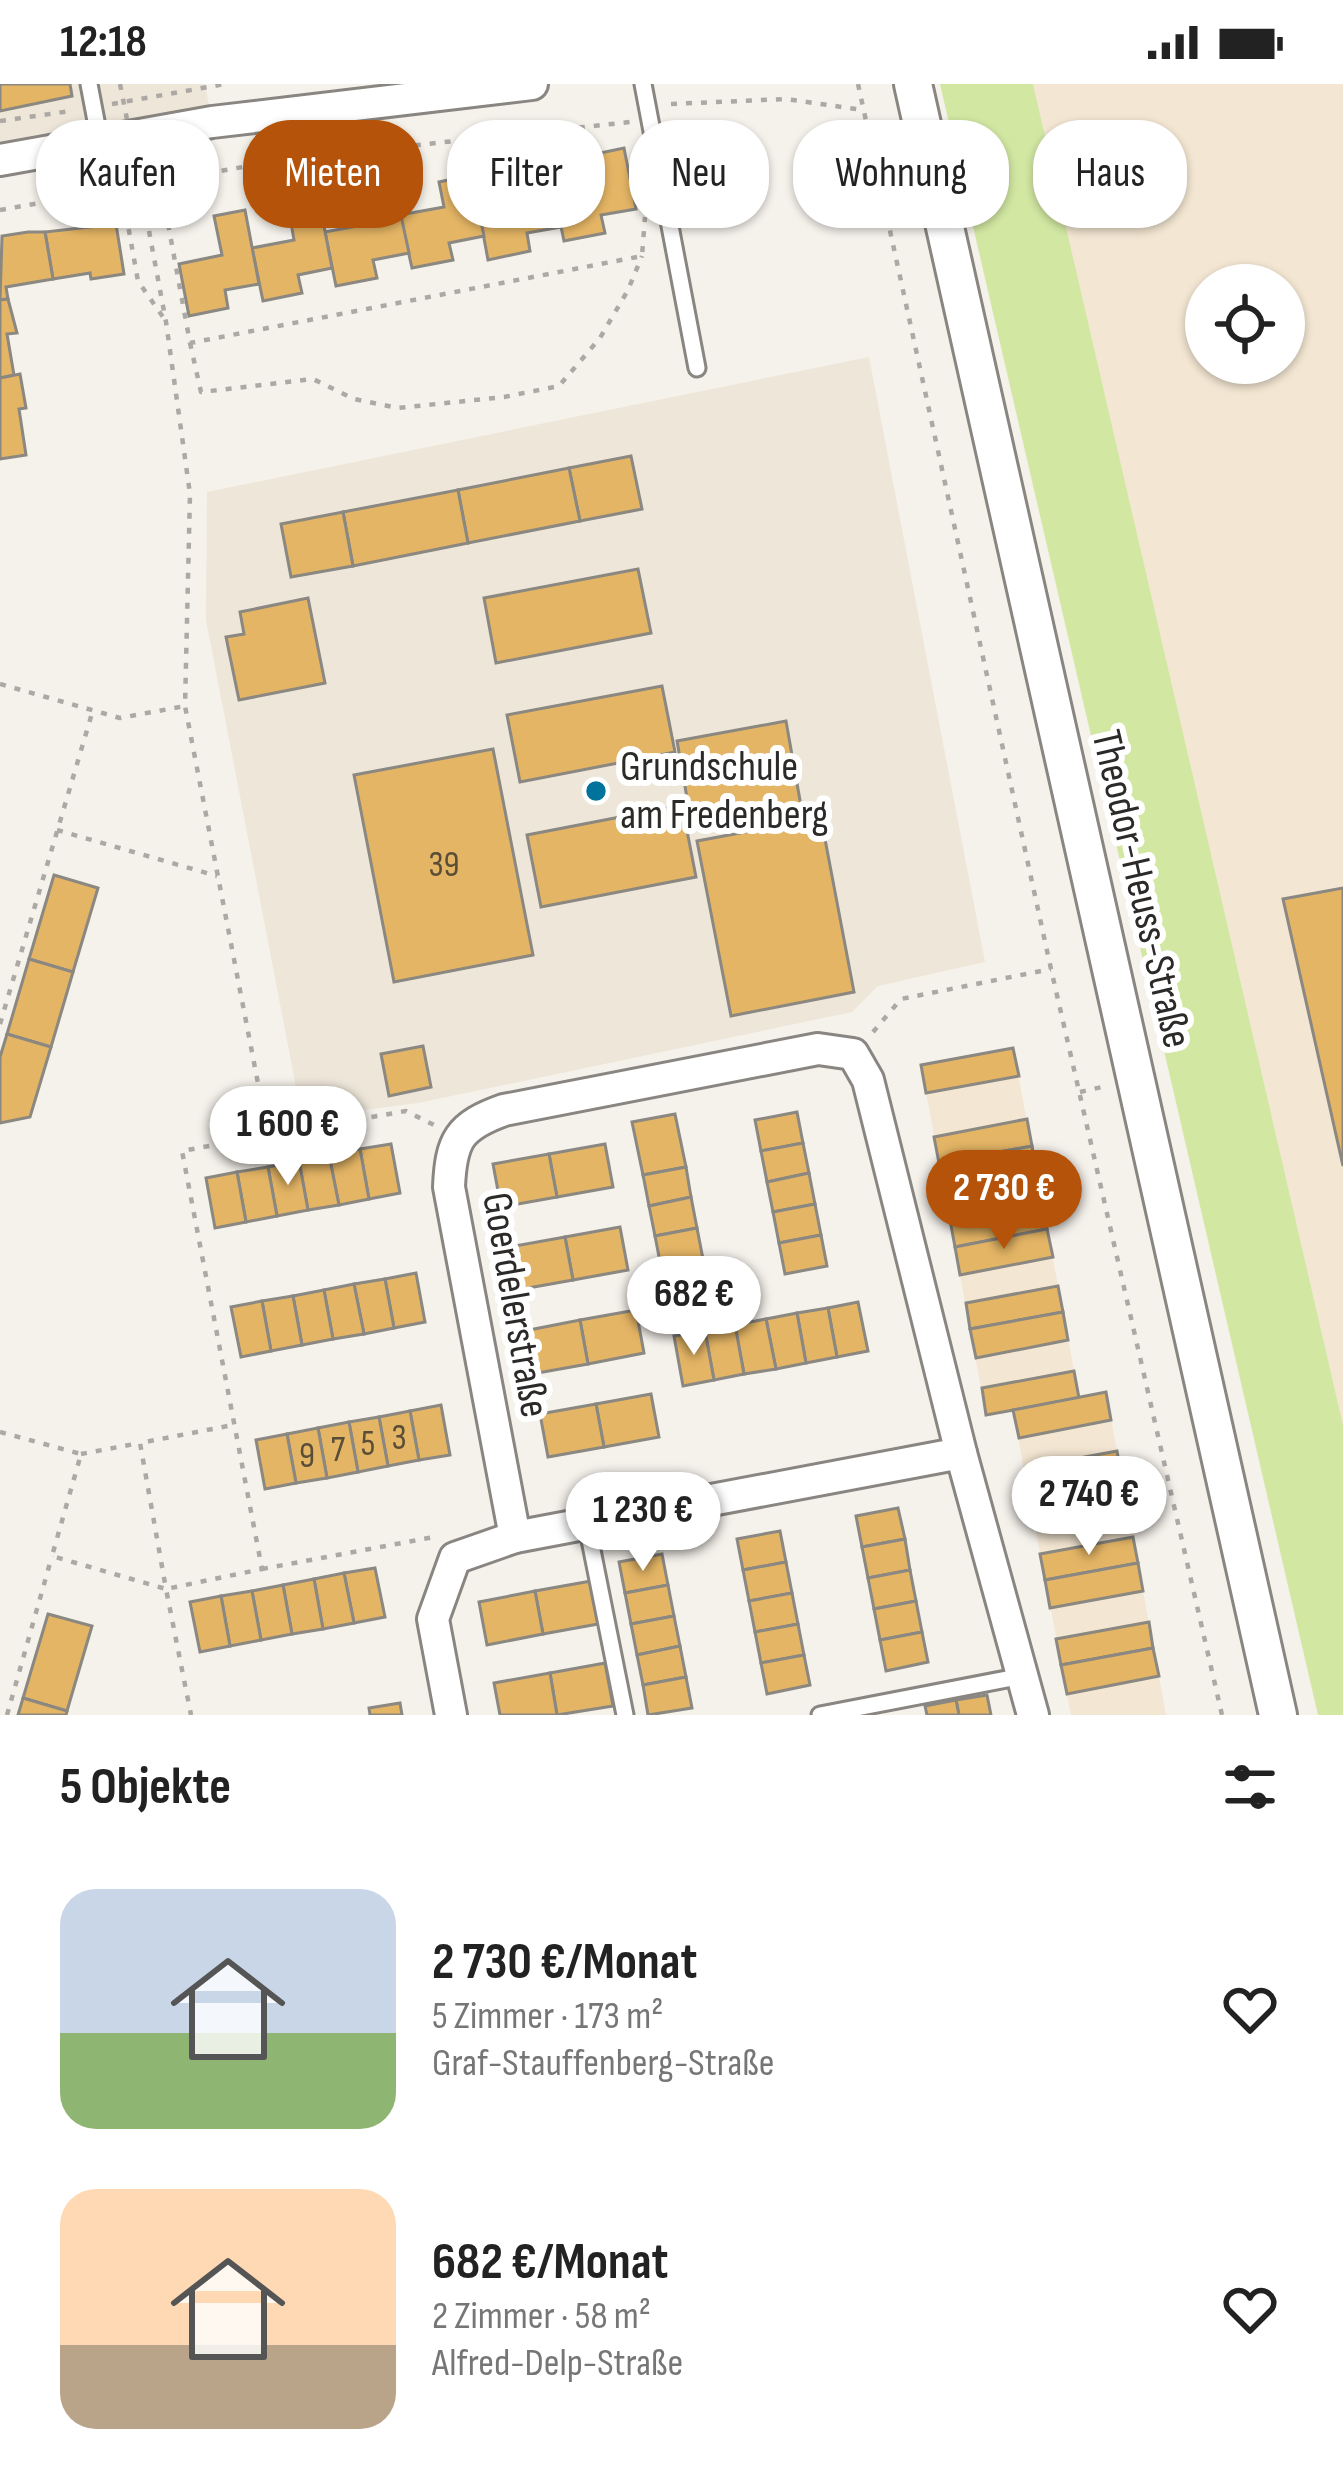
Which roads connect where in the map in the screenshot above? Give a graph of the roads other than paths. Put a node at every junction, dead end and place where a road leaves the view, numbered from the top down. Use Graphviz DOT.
graph roads {
  1 [pos="89,84"];
  2 [pos="532,84"];
  3 [pos="643,84"];
  4 [pos="913,84"];
  5 [pos="100,120"];
  6 [pos="219,122"];
  7 [pos="36,153"];
  8 [pos="0,160"];
  9 [pos="697,368"];
  10 [pos="961,1453"];
  11 [pos="587,1525"];
  12 [pos="515,1537"];
  13 [pos="1022,1676"];
  14 [pos="451,1715"];
  15 [pos="625,1715"];
  16 [pos="820,1715"];
  17 [pos="1033,1715"];
  18 [pos="1278,1715"];
  1 -- 5 [label="lane"];
  2 -- 6 [label="street"];
  3 -- 9 [label="lane"];
  4 -- 18 [label="street, Theodor-Heuss-Straße"];
  7 -- 8 [label="street"];
  10 -- 11 [label="street"];
  10 -- 12 [label="street, Goerdelerstraße"];
  10 -- 13 [label="street"];
  11 -- 12 [label="street"];
  11 -- 15 [label="lane"];
  12 -- 14 [label="street"];
  13 -- 16 [label="lane"];
  13 -- 17 [label="street"];
}
